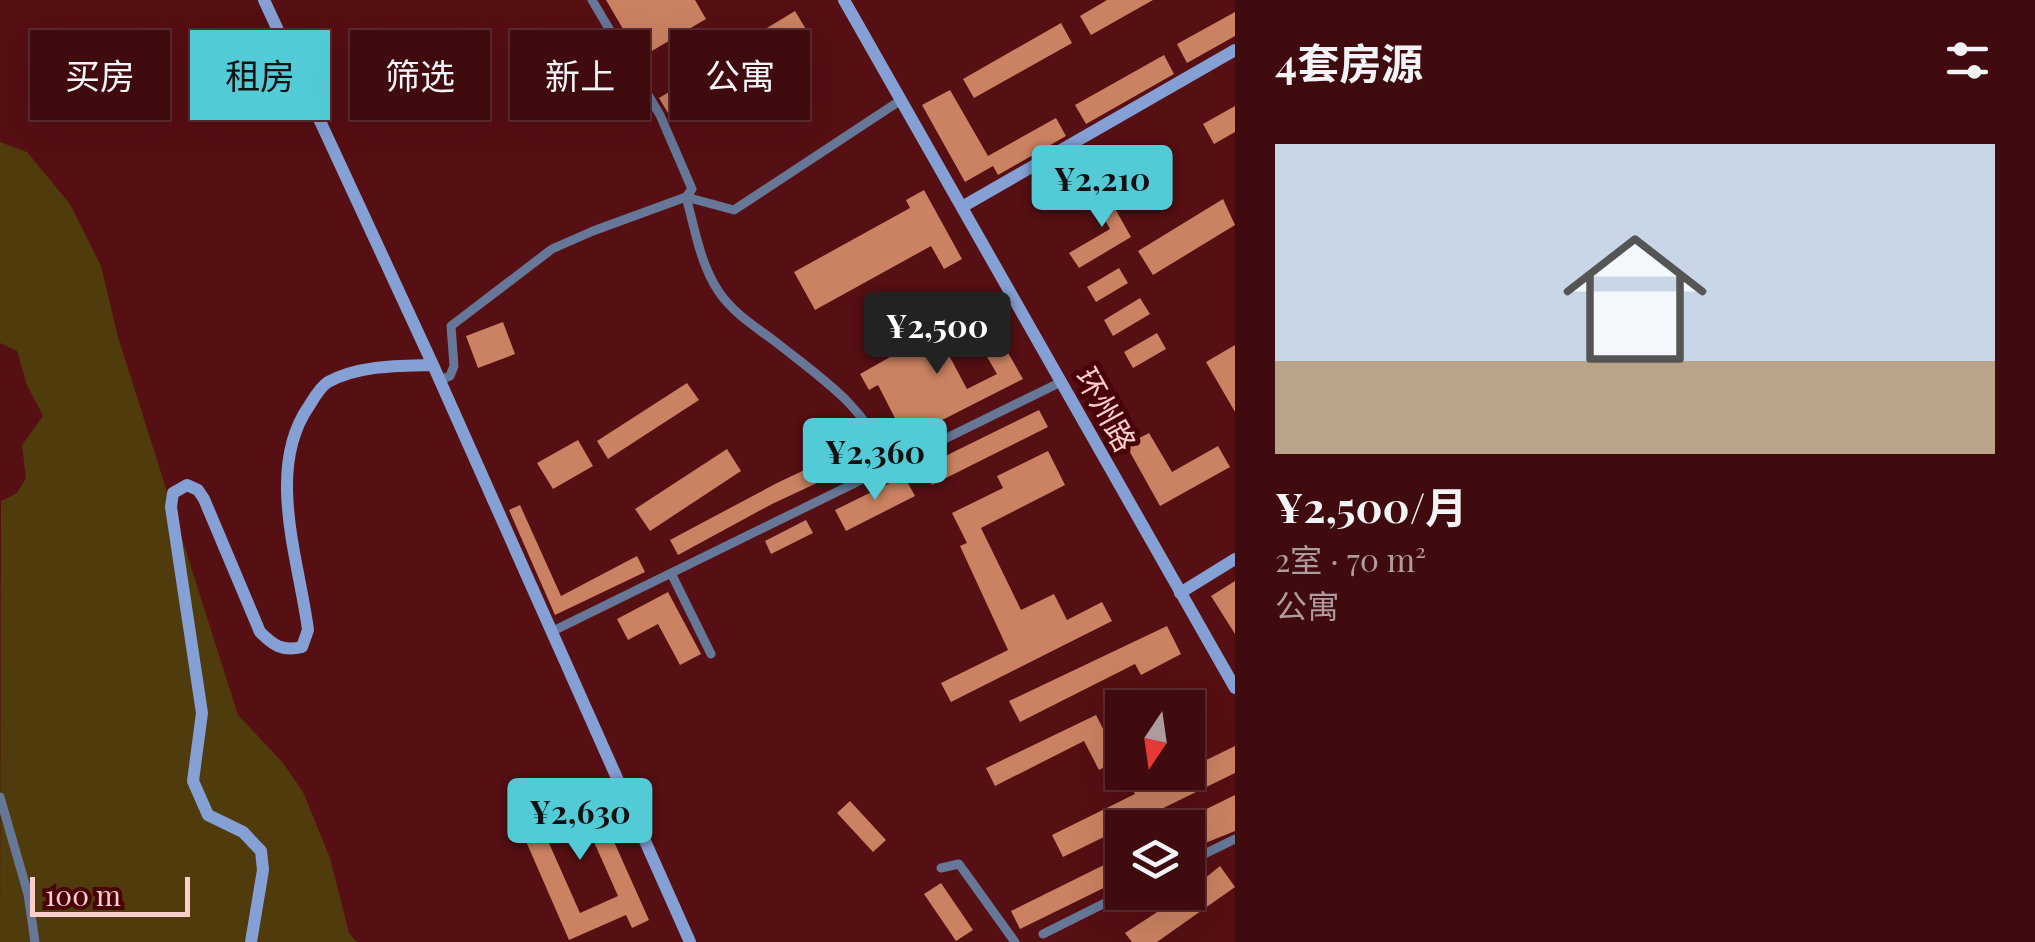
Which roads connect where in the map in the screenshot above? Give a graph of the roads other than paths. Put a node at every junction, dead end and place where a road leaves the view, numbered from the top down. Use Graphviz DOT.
graph roads {
  1 [pos="264,0"];
  2 [pos="592,0"];
  3 [pos="844,0"];
  4 [pos="1235,50"];
  5 [pos="901,100"];
  6 [pos="686,197"];
  7 [pos="962,206"];
  8 [pos="433,364"];
  9 [pos="440,380"];
  10 [pos="1060,382"];
  11 [pos="892,465"];
  12 [pos="1235,559"];
  13 [pos="671,573"];
  14 [pos="1180,593"];
  15 [pos="553,632"];
  16 [pos="711,654"];
  17 [pos="1235,688"];
  18 [pos="0,797"];
  19 [pos="1235,839"];
  20 [pos="1205,854"];
  21 [pos="941,868"];
  22 [pos="1105,903"];
  23 [pos="1042,934"];
  24 [pos="34,942"];
  25 [pos="251,942"];
  26 [pos="690,942"];
  27 [pos="1015,942"];
  1 -- 8 [label="street"];
  2 -- 6 [label="street"];
  3 -- 5 [label="street, 环州路"];
  4 -- 7 [label="street"];
  5 -- 6 [label="street"];
  5 -- 7 [label="street, 环州路"];
  6 -- 9 [label="street"];
  6 -- 11 [label="street"];
  7 -- 10 [label="street, 环州路"];
  8 -- 9 [label="street"];
  8 -- 25 [label="street"];
  9 -- 15 [label="street"];
  10 -- 11 [label="street"];
  10 -- 14 [label="street, 环州路"];
  11 -- 13 [label="street"];
  12 -- 14 [label="street"];
  13 -- 15 [label="street"];
  13 -- 16 [label="street"];
  14 -- 17 [label="street, 环州路"];
  15 -- 26 [label="street"];
  18 -- 24 [label="street"];
  19 -- 20 [label="street"];
  21 -- 27 [label="street"];
  22 -- 23 [label="street"];
}
